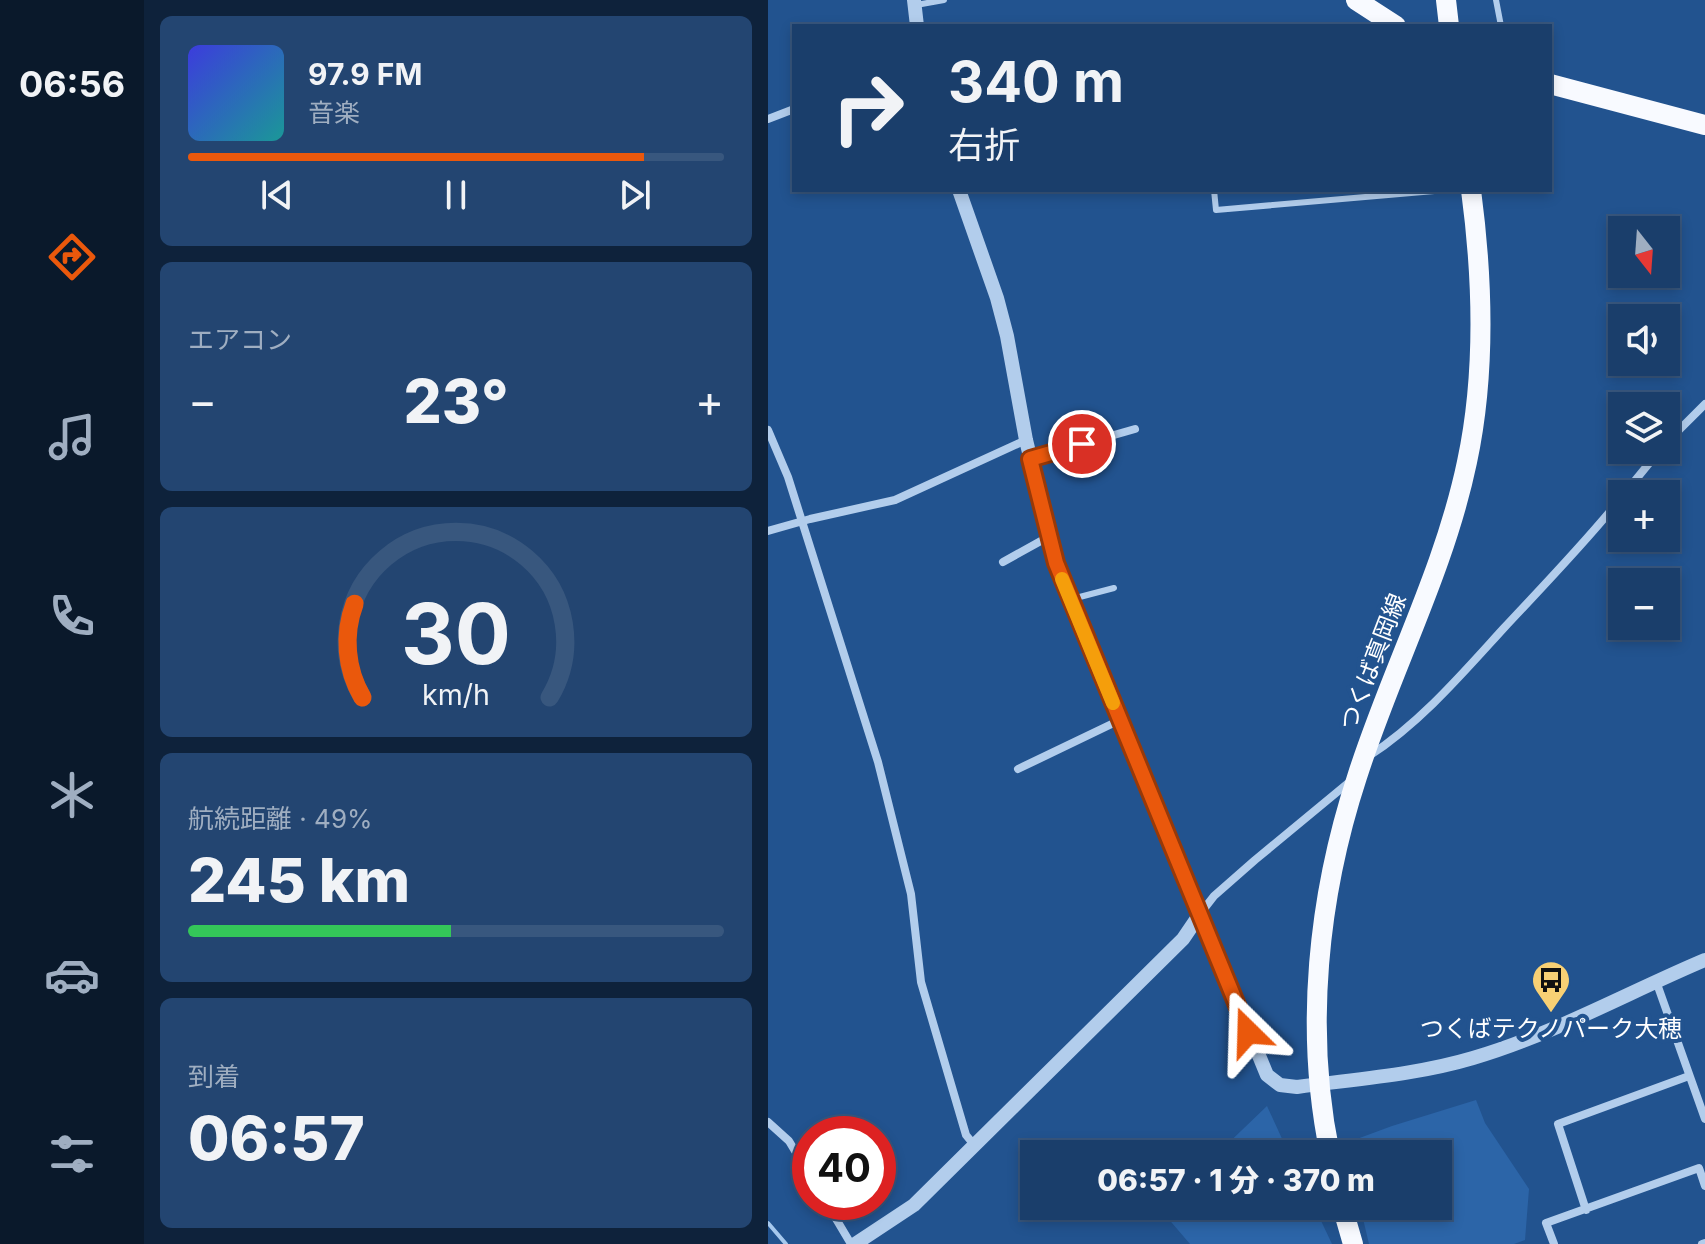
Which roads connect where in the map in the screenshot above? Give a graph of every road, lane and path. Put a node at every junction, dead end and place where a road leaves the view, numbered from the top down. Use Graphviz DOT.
graph roads {
  1 [pos="944,0"];
  2 [pos="1356,0"];
  3 [pos="1446,0"];
  4 [pos="1496,0"];
  5 [pos="914,2"];
  6 [pos="917,24"];
  7 [pos="1392,24"];
  8 [pos="1449,24"];
  9 [pos="1501,24"];
  10 [pos="1552,85"];
  11 [pos="792,110"];
  12 [pos="768,119"];
  13 [pos="1705,125"];
  14 [pos="960,192"];
  15 [pos="1214,192"];
  16 [pos="1338,192"];
  17 [pos="1404,192"];
  18 [pos="1471,192"];
  19 [pos="1339,199"];
  20 [pos="1705,404"];
  21 [pos="1135,429"];
  22 [pos="1680,429"];
  23 [pos="768,430"];
  24 [pos="1026,440"];
  25 [pos="1030,459"];
  26 [pos="1648,464"];
  27 [pos="1635,480"];
  28 [pos="1608,514"];
  29 [pos="802,521"];
  30 [pos="768,531"];
  31 [pos="1048,537"];
  32 [pos="1003,562"];
  33 [pos="1114,588"];
  34 [pos="1071,600"];
  35 [pos="1120,720"];
  36 [pos="1360,768"];
  37 [pos="1018,769"];
  38 [pos="1200,914"];
  39 [pos="1705,960"];
  40 [pos="1656,980"];
  41 [pos="1689,1076"];
  42 [pos="1319,1084"];
  43 [pos="1705,1119"];
  44 [pos="768,1122"];
  45 [pos="1328,1140"];
  46 [pos="792,1146"];
  47 [pos="975,1146"];
  48 [pos="1702,1167"];
  49 [pos="1705,1186"];
  50 [pos="1586,1210"];
  51 [pos="838,1220"];
  52 [pos="1346,1220"];
  53 [pos="853,1244"];
  54 [pos="1353,1244"];
  55 [pos="1554,1244"];
  1 -- 5 [label="lane"];
  2 -- 7 [label="main road"];
  3 -- 8 [label="main road"];
  4 -- 9 [label="lane"];
  5 -- 6 [label="street"];
  10 -- 13 [label="main road"];
  11 -- 12 [label="street"];
  14 -- 24 [label="street"];
  15 -- 19 [label="lane"];
  16 -- 19 [label="lane"];
  17 -- 19 [label="lane"];
  18 -- 36 [label="main road, つくば真岡線"];
  20 -- 22 [label="street"];
  21 -- 25 [label="street"];
  23 -- 29 [label="street"];
  24 -- 25 [label="street"];
  24 -- 29 [label="street"];
  25 -- 31 [label="street"];
  26 -- 27 [label="street"];
  28 -- 36 [label="street"];
  29 -- 30 [label="street"];
  29 -- 47 [label="street"];
  31 -- 32 [label="street"];
  31 -- 34 [label="street"];
  33 -- 34 [label="lane"];
  34 -- 35 [label="street"];
  35 -- 37 [label="street"];
  35 -- 38 [label="street"];
  36 -- 38 [label="street"];
  36 -- 42 [label="main road, つくば真岡線"];
  38 -- 42 [label="street"];
  38 -- 47 [label="street"];
  39 -- 40 [label="street"];
  40 -- 41 [label="street"];
  40 -- 42 [label="street"];
  41 -- 43 [label="street"];
  41 -- 50 [label="street"];
  42 -- 45 [label="main road, つくば真岡線"];
  44 -- 46 [label="street"];
  47 -- 53 [label="street"];
  48 -- 49 [label="street"];
  48 -- 50 [label="street"];
  50 -- 55 [label="street"];
  51 -- 53 [label="street"];
  52 -- 54 [label="main road"];
}
